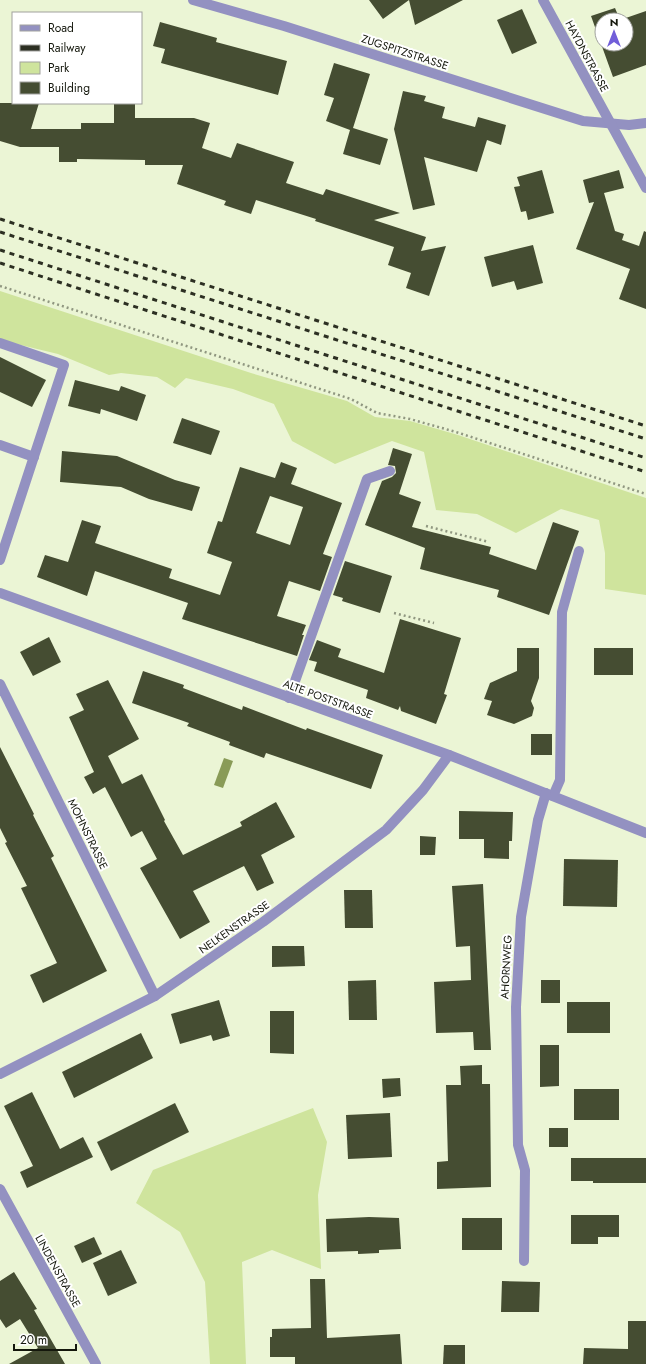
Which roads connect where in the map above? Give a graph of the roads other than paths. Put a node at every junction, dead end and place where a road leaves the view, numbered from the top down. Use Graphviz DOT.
graph roads {
  1 [pos="193,0"];
  2 [pos="543,0"];
  3 [pos="609,123"];
  4 [pos="646,123"];
  5 [pos="646,188"];
  6 [pos="0,343"];
  7 [pos="0,445"];
  8 [pos="34,457"];
  9 [pos="390,472"];
  10 [pos="579,551"];
  11 [pos="0,560"];
  12 [pos="0,593"];
  13 [pos="0,684"];
  14 [pos="289,698"];
  15 [pos="448,755"];
  16 [pos="549,794"];
  17 [pos="646,833"];
  18 [pos="155,996"];
  19 [pos="0,1074"];
  20 [pos="0,1189"];
  21 [pos="524,1261"];
  22 [pos="96,1364"];
  1 -- 3 [label="street, ZUGSPITZSTRASSE"];
  2 -- 3 [label="street, HAYDNSTRASSE"];
  3 -- 4 [label="street, ZUGSPITZSTRASSE"];
  3 -- 5 [label="street"];
  6 -- 8 [label="street"];
  7 -- 8 [label="street"];
  8 -- 11 [label="street"];
  9 -- 14 [label="street"];
  10 -- 16 [label="street, AHORNWEG"];
  12 -- 14 [label="street, ALTE POSTSTRASSE"];
  13 -- 18 [label="street, MOHNSTRASSE"];
  14 -- 15 [label="street, ALTE POSTSTRASSE"];
  15 -- 16 [label="street, ALTE POSTSTRASSE"];
  15 -- 18 [label="street, NELKENSTRASSE"];
  16 -- 17 [label="street, ALTE POSTSTRASSE"];
  16 -- 21 [label="street, AHORNWEG"];
  18 -- 19 [label="street, NELKENSTRASSE"];
  20 -- 22 [label="street, LINDENSTRASSE"];
}
